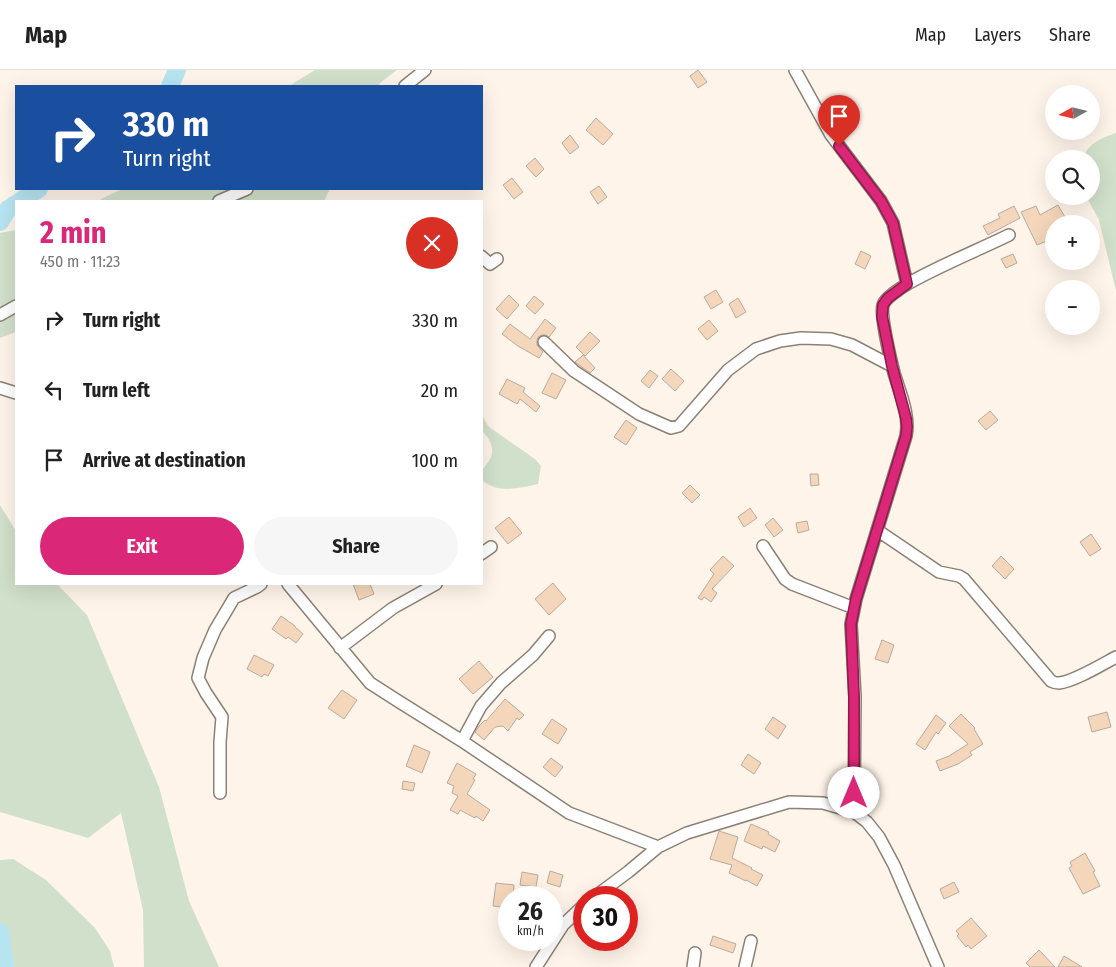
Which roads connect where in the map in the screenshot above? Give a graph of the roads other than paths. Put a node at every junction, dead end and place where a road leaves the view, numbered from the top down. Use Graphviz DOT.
graph roads {
  1 [pos="425,70"];
  2 [pos="795,70"];
  3 [pos="406,85"];
  4 [pos="245,190"];
  5 [pos="221,200"];
  6 [pos="1009,235"];
  7 [pos="483,258"];
  8 [pos="497,259"];
  9 [pos="907,284"];
  10 [pos="15,307"];
  11 [pos="0,316"];
  12 [pos="544,342"];
  13 [pos="892,366"];
  14 [pos="0,388"];
  15 [pos="15,393"];
  16 [pos="877,530"];
  17 [pos="763,546"];
  18 [pos="492,547"];
  19 [pos="483,553"];
  20 [pos="260,585"];
  21 [pos="289,585"];
  22 [pos="434,585"];
  23 [pos="854,608"];
  24 [pos="549,636"];
  25 [pos="340,648"];
  26 [pos="1116,657"];
  27 [pos="462,742"];
  28 [pos="220,793"];
  29 [pos="854,812"];
  30 [pos="658,847"];
  31 [pos="609,886"];
  32 [pos="573,915"];
  33 [pos="751,941"];
  34 [pos="695,953"];
  35 [pos="536,967"];
  36 [pos="693,967"];
  37 [pos="745,967"];
  38 [pos="938,967"];
  1 -- 3 [label="street"];
  2 -- 9 [label="street"];
  4 -- 5 [label="street"];
  6 -- 9 [label="street"];
  7 -- 8 [label="street"];
  9 -- 13 [label="street"];
  10 -- 11 [label="street"];
  12 -- 13 [label="street"];
  13 -- 16 [label="street"];
  14 -- 15 [label="street"];
  16 -- 23 [label="street"];
  16 -- 26 [label="street"];
  17 -- 23 [label="street"];
  18 -- 19 [label="street"];
  20 -- 28 [label="street"];
  21 -- 25 [label="street"];
  22 -- 25 [label="street"];
  23 -- 29 [label="street"];
  24 -- 27 [label="street"];
  25 -- 27 [label="street"];
  27 -- 30 [label="street"];
  29 -- 30 [label="street"];
  29 -- 38 [label="street"];
  30 -- 31 [label="street"];
  32 -- 35 [label="street"];
  33 -- 37 [label="street"];
  34 -- 36 [label="street"];
}
